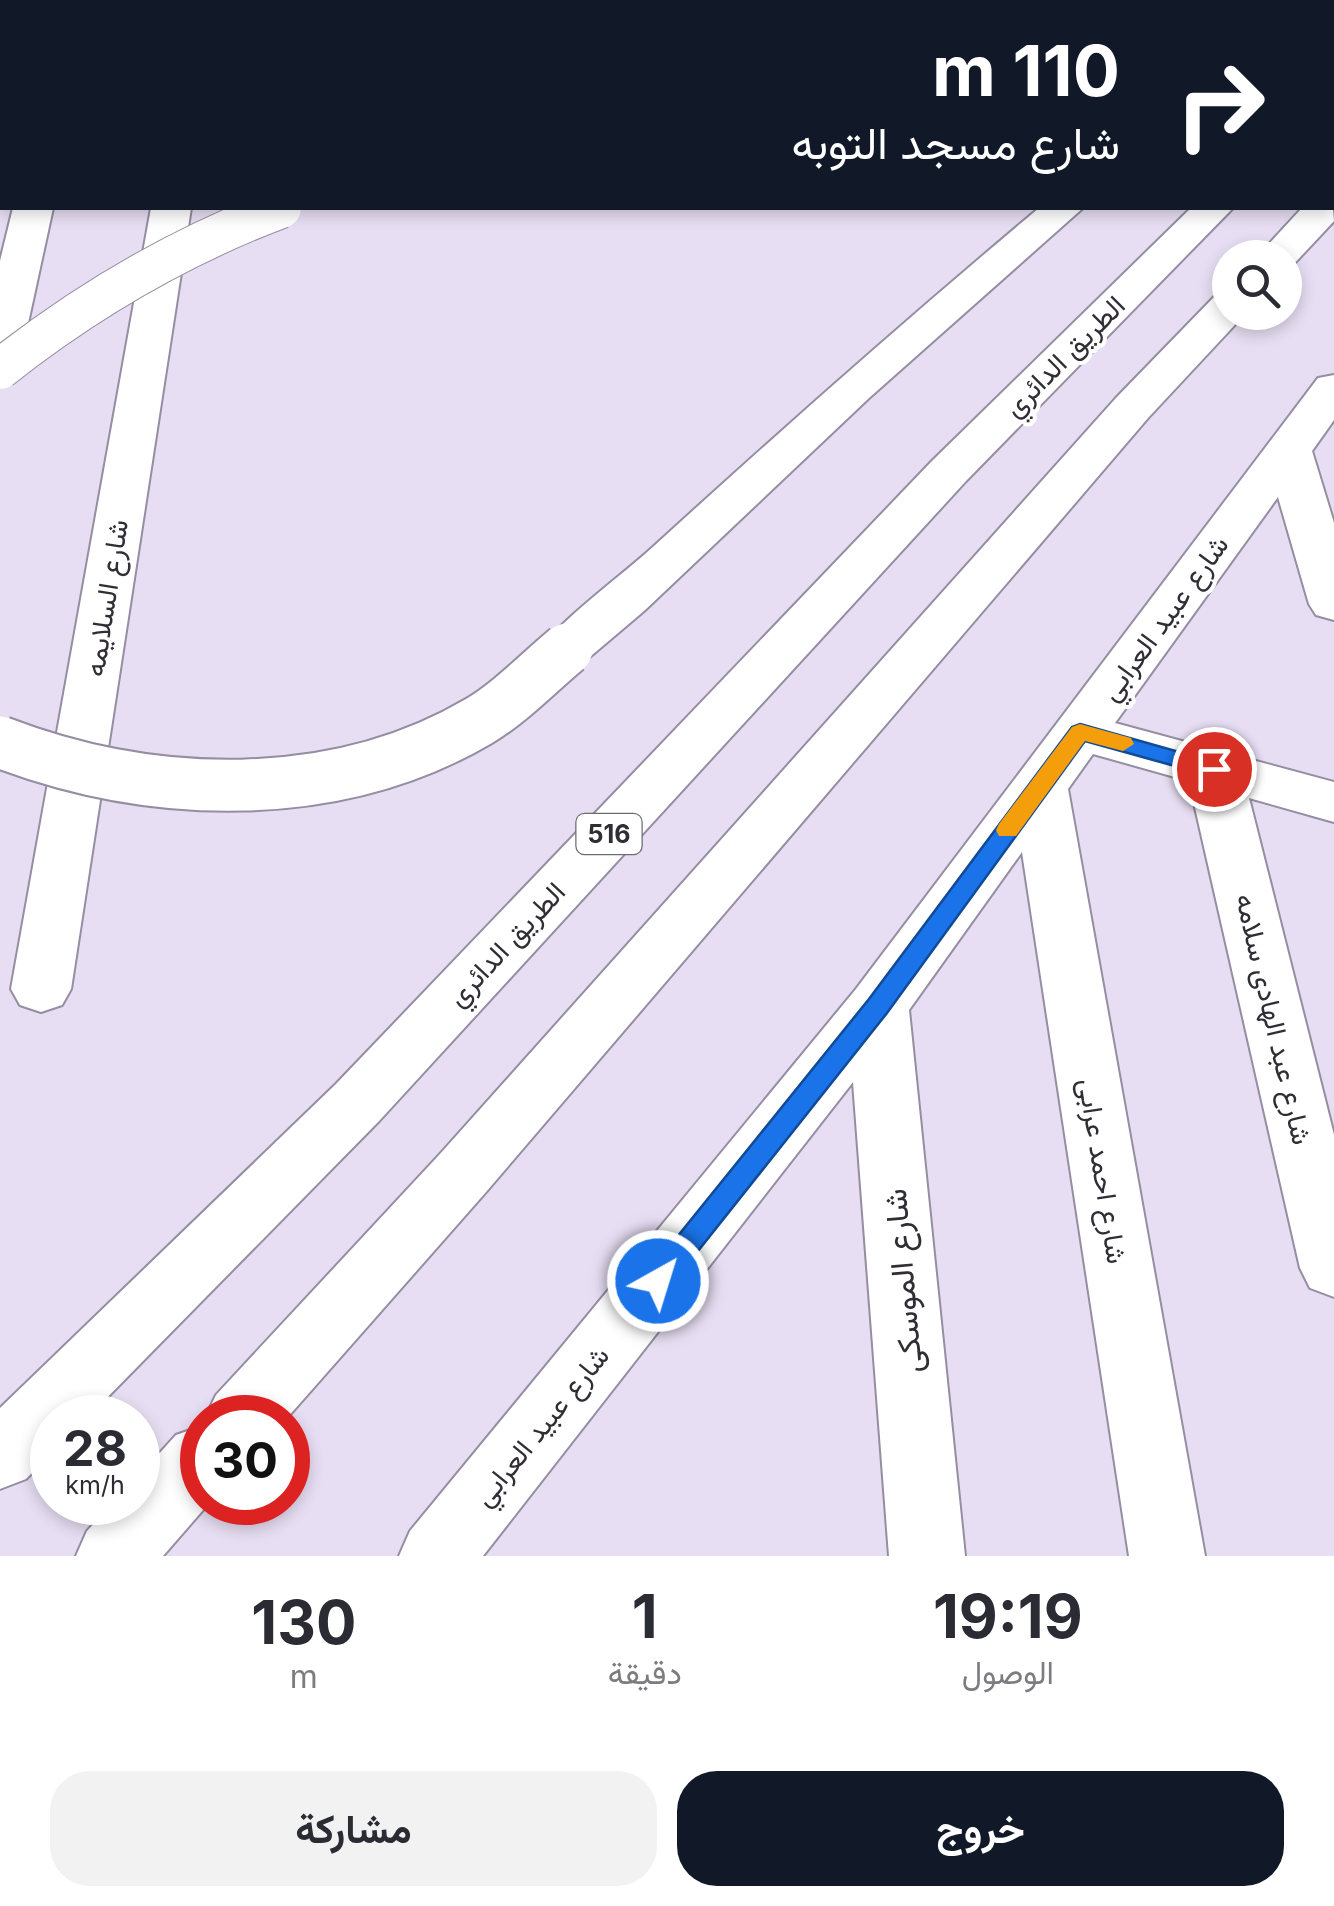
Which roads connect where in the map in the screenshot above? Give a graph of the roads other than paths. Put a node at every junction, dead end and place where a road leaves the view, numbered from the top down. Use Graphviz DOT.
graph roads {
  1 [pos="33,210"];
  2 [pos="171,210"];
  3 [pos="277,210"];
  4 [pos="1061,210"];
  5 [pos="1210,210"];
  6 [pos="1322,210"];
  7 [pos="1293,240"];
  8 [pos="1212,324"];
  9 [pos="0,350"];
  10 [pos="0,369"];
  11 [pos="1334,388"];
  12 [pos="1288,450"];
  13 [pos="1334,604"];
  14 [pos="1080,732"];
  15 [pos="0,742"];
  16 [pos="1214,769"];
  17 [pos="1040,787"];
  18 [pos="1334,802"];
  19 [pos="41,990"];
  20 [pos="878,1006"];
  21 [pos="1334,1268"];
  22 [pos="261,1395"];
  23 [pos="0,1456"];
  24 [pos="180,1483"];
  25 [pos="114,1556"];
  26 [pos="437,1556"];
  27 [pos="928,1556"];
  28 [pos="1167,1556"];
  1 -- 9 [label="main road"];
  2 -- 19 [label="main road, شارع السلايمه"];
  3 -- 10 [label="main road, bridge"];
  4 -- 15 [label="main road, bridge"];
  5 -- 23 [label="main road, الطريق الدائري / 516"];
  6 -- 7 [label="main road"];
  8 -- 22 [label="main road"];
  11 -- 12 [label="main road, شارع عبيد العرابي"];
  12 -- 13 [label="main road"];
  12 -- 14 [label="main road, شارع عبيد العرابي"];
  14 -- 16 [label="main road"];
  14 -- 17 [label="main road, شارع عبيد العرابي"];
  16 -- 18 [label="main road"];
  16 -- 21 [label="main road, شارع عبد الهادى سلامه"];
  17 -- 20 [label="main road, شارع عبيد العرابي"];
  17 -- 28 [label="main road, شارع احمد عرابى"];
  20 -- 26 [label="main road, شارع عبيد العرابي"];
  20 -- 27 [label="main road, شارع الموسكى"];
  24 -- 25 [label="main road"];
}
